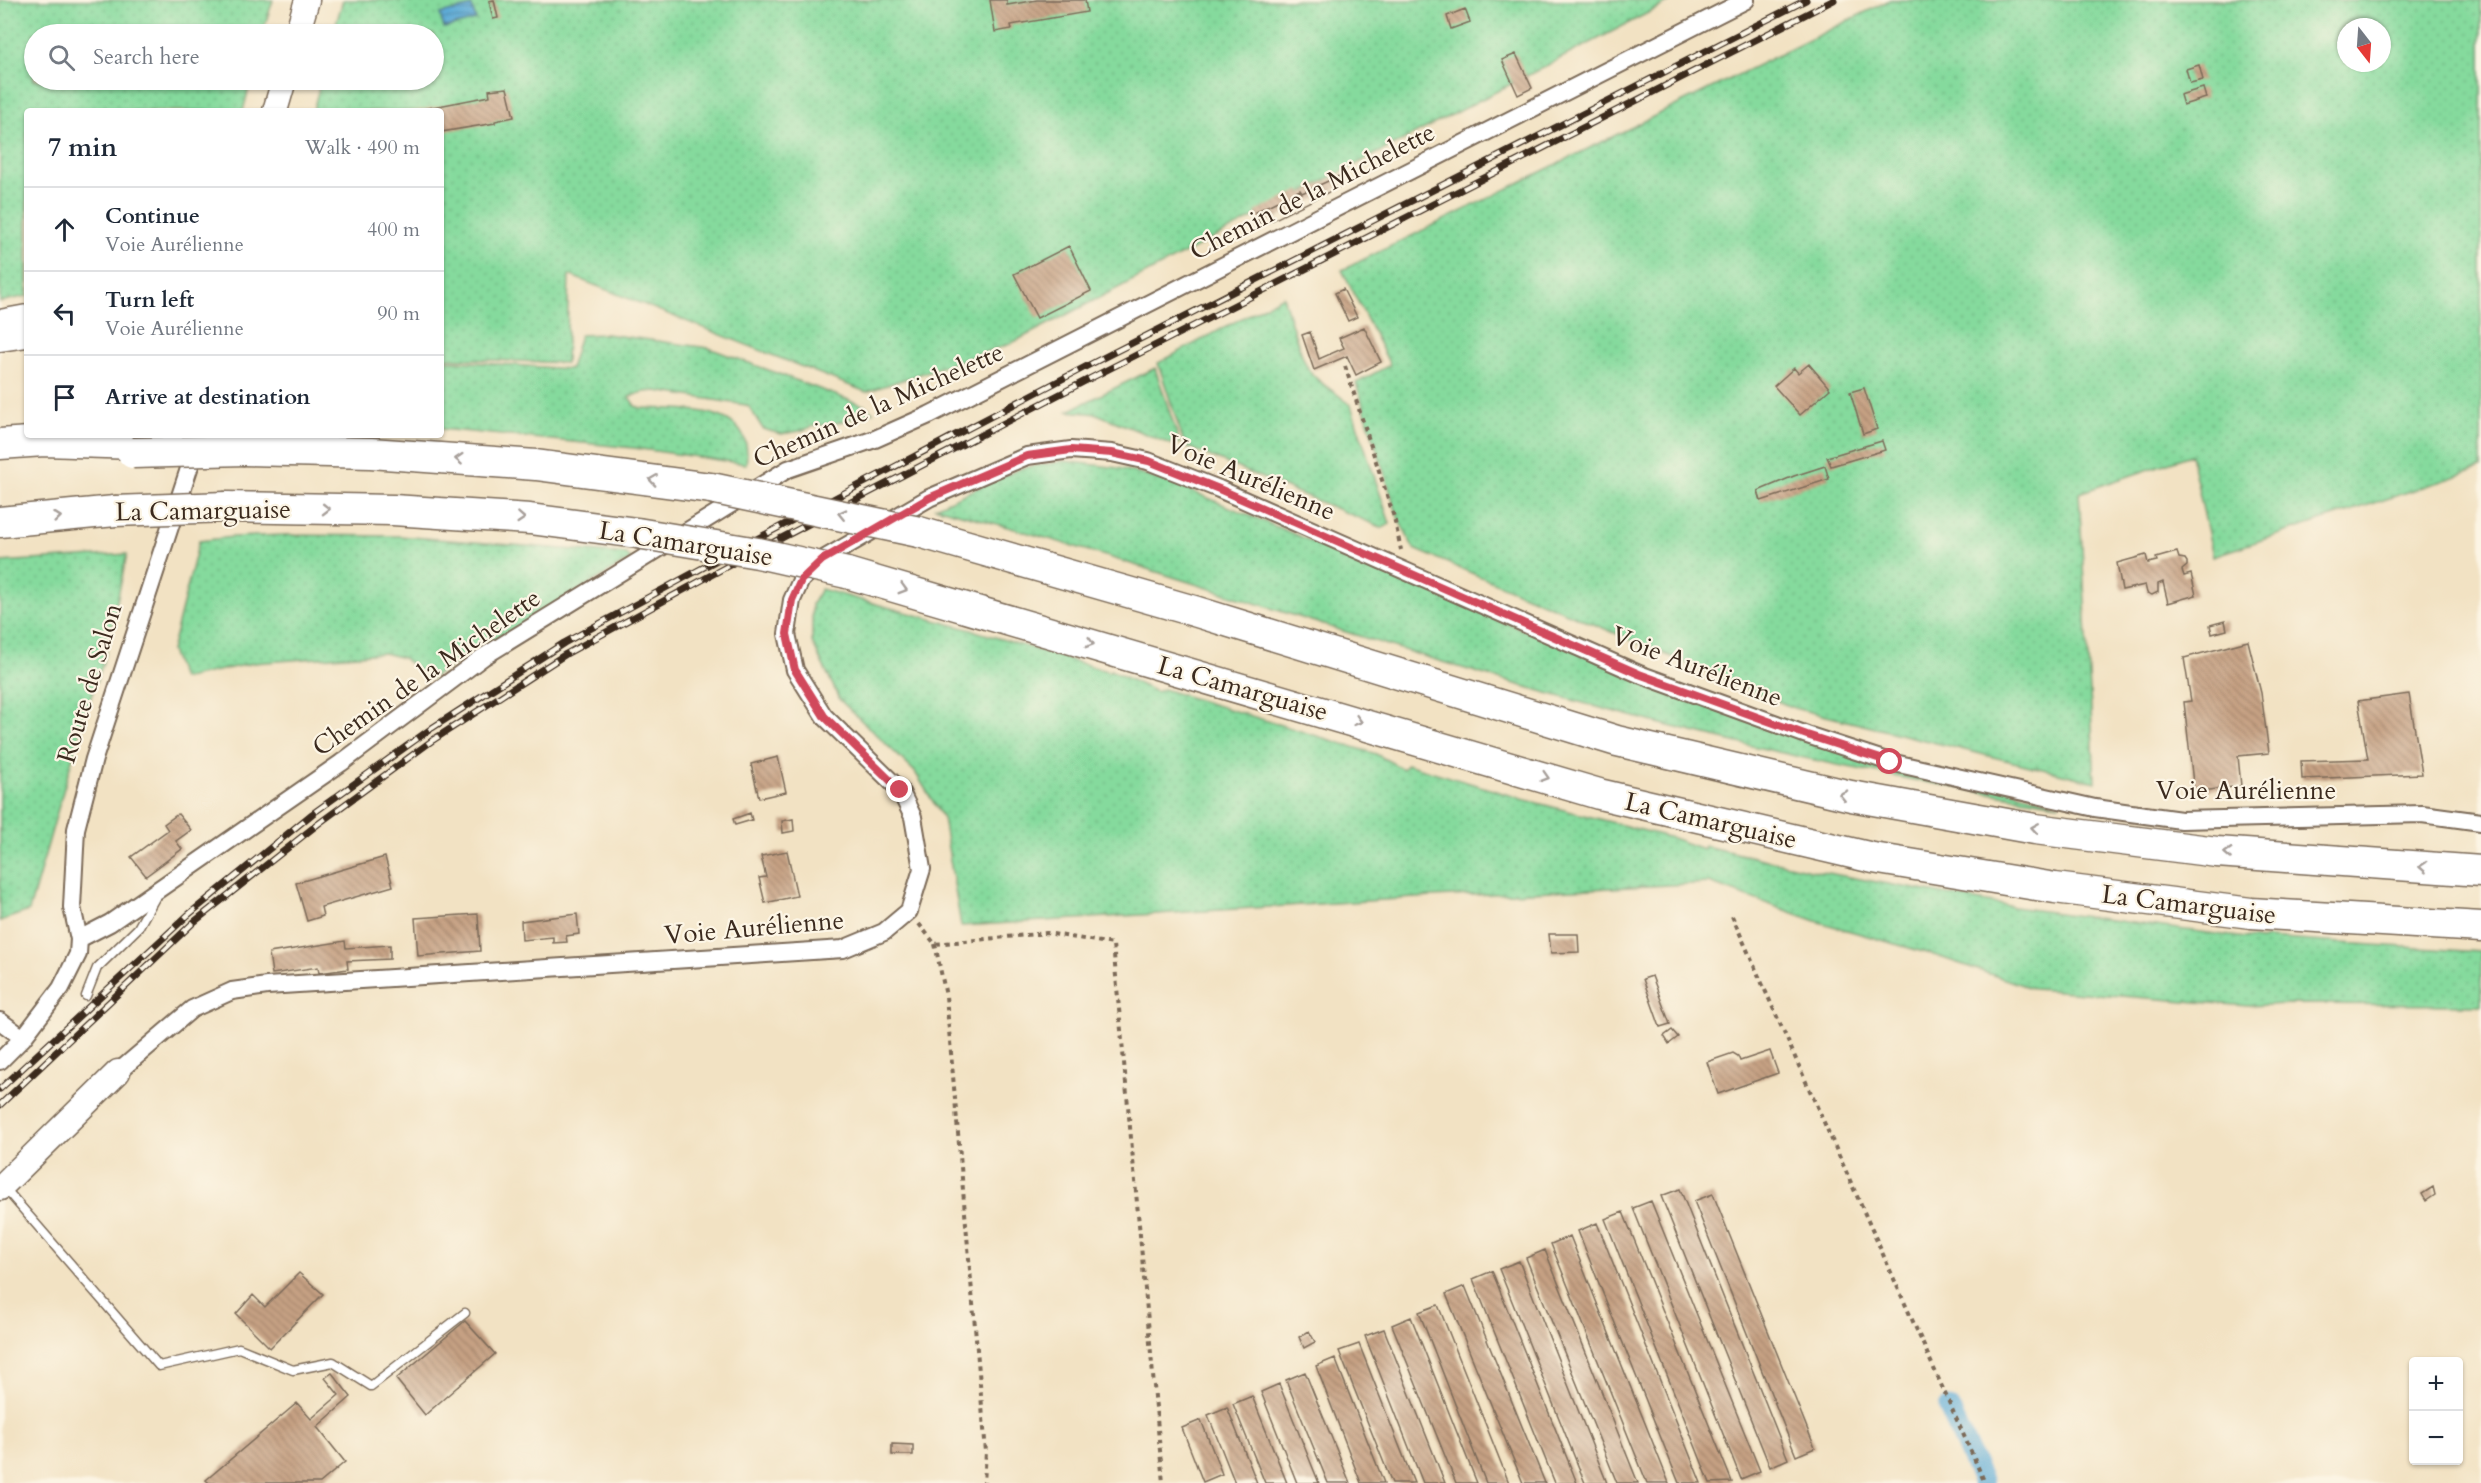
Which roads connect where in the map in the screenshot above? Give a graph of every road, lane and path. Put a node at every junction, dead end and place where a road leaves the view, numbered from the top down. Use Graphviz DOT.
graph roads {
  1 [pos="307,0"];
  2 [pos="1746,0"];
  3 [pos="300,24"];
  4 [pos="281,90"];
  5 [pos="276,108"];
  6 [pos="24,317"];
  7 [pos="0,322"];
  8 [pos="24,335"];
  9 [pos="0,339"];
  10 [pos="1345,366"];
  11 [pos="199,438"];
  12 [pos="0,444"];
  13 [pos="135,449"];
  14 [pos="0,464"];
  15 [pos="0,522"];
  16 [pos="1406,571"];
  17 [pos="2481,822"];
  18 [pos="2481,871"];
  19 [pos="162,885"];
  20 [pos="909,910"];
  21 [pos="1732,916"];
  22 [pos="2481,927"];
  23 [pos="935,944"];
  24 [pos="79,947"];
  25 [pos="86,996"];
  26 [pos="0,1021"];
  27 [pos="23,1038"];
  28 [pos="0,1060"];
  29 [pos="118,1072"];
  30 [pos="1,1187"];
  31 [pos="465,1313"];
  32 [pos="984,1483"];
  33 [pos="1163,1483"];
  34 [pos="1985,1483"];
  1 -- 3 [label="street"];
  2 -- 19 [label="street, Chemin de la Michelette"];
  4 -- 5 [label="street"];
  6 -- 7 [label="street"];
  8 -- 9 [label="street"];
  10 -- 16 [label="path"];
  11 -- 24 [label="street, Route de Salon"];
  12 -- 13 [label="highway"];
  13 -- 14 [label="highway"];
  18 -- 13 [label="highway, one-way, bridge"];
  15 -- 22 [label="highway, La Camarguaise, one-way, bridge"];
  16 -- 17 [label="street, Voie Aurélienne"];
  16 -- 20 [label="street, Voie Aurélienne"];
  19 -- 24 [label="street, Chemin de la Michelette"];
  19 -- 25 [label="lane"];
  20 -- 23 [label="path"];
  20 -- 29 [label="street, Voie Aurélienne"];
  21 -- 34 [label="path"];
  23 -- 32 [label="path"];
  23 -- 33 [label="path"];
  24 -- 27 [label="street"];
  26 -- 27 [label="street"];
  27 -- 28 [label="street"];
  29 -- 30 [label="street"];
  30 -- 31 [label="lane"];
}
